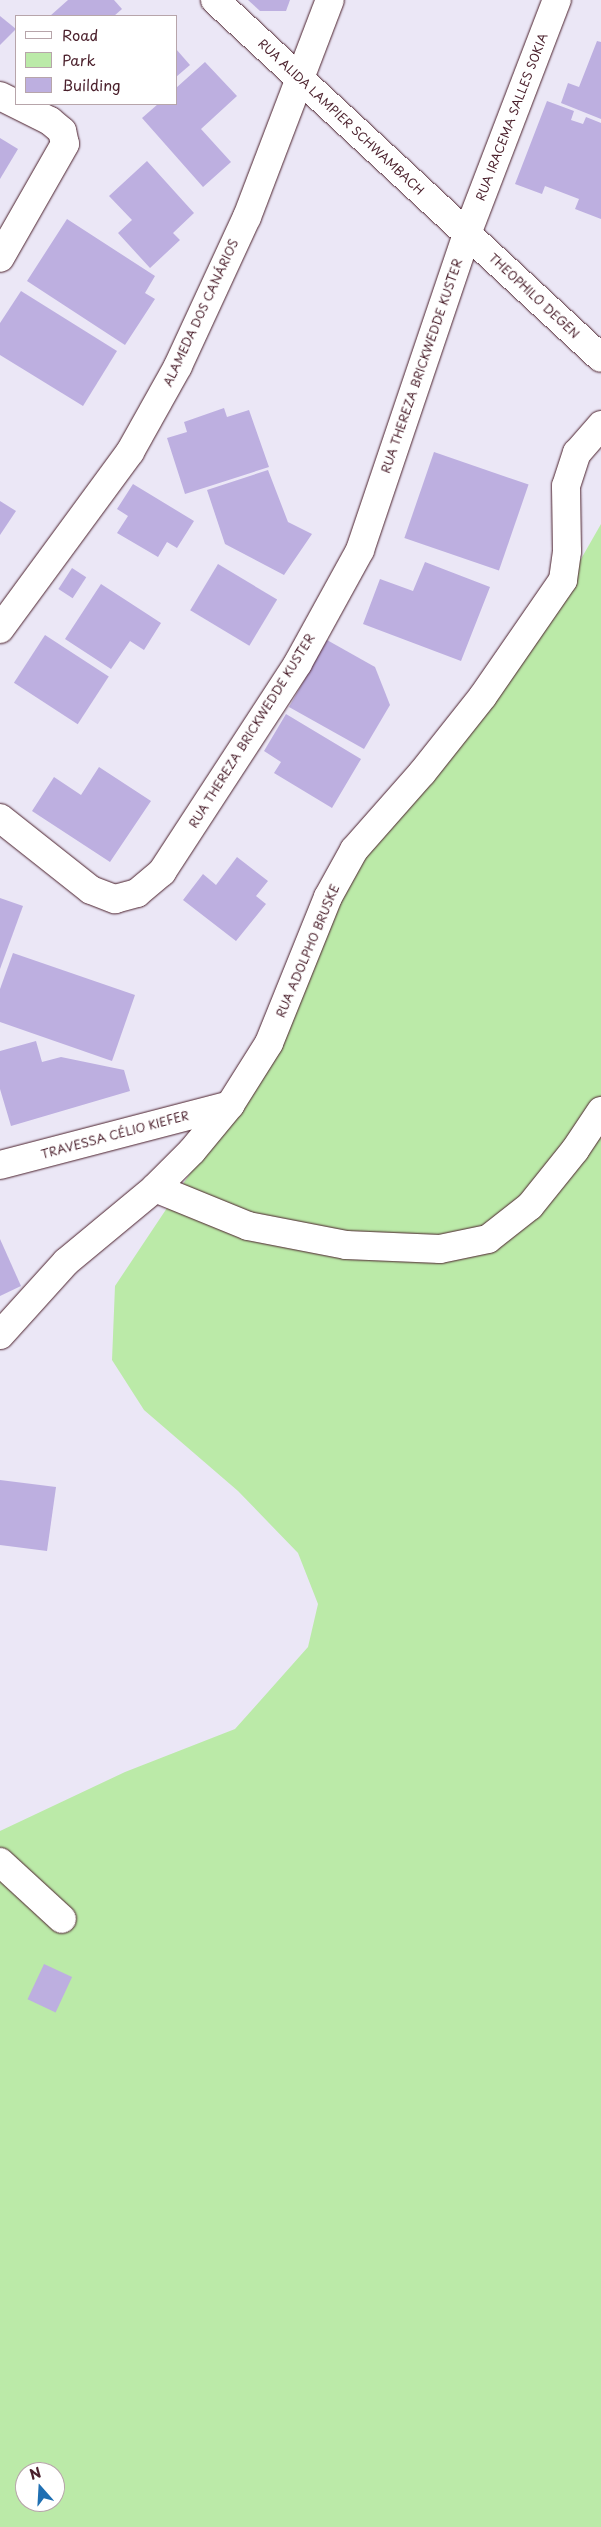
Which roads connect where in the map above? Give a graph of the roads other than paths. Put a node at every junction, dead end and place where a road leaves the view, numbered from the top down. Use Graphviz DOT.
graph roads {
  1 [pos="215,0"];
  2 [pos="330,0"];
  3 [pos="557,0"];
  4 [pos="300,79"];
  5 [pos="0,96"];
  6 [pos="15,104"];
  7 [pos="18,105"];
  8 [pos="467,234"];
  9 [pos="0,258"];
  10 [pos="601,358"];
  11 [pos="601,425"];
  12 [pos="0,629"];
  13 [pos="0,818"];
  14 [pos="230,1105"];
  15 [pos="601,1111"];
  16 [pos="0,1165"];
  17 [pos="155,1188"];
  18 [pos="0,1335"];
  19 [pos="0,1862"];
  20 [pos="62,1919"];
  1 -- 4 [label="street, RUA ALIDA LAMPIER SCHWAMBACH"];
  2 -- 4 [label="street, ALAMEDA DOS CANÁRIOS"];
  3 -- 8 [label="street, RUA IRACEMA SALLES SOKIA"];
  4 -- 8 [label="street, RUA ALIDA LAMPIER SCHWAMBACH"];
  4 -- 12 [label="street, ALAMEDA DOS CANÁRIOS"];
  5 -- 6 [label="street"];
  7 -- 9 [label="street"];
  8 -- 10 [label="street, THEOPHILO DEGEN"];
  8 -- 13 [label="street, RUA THEREZA BRICKWEDDE KUSTER"];
  11 -- 14 [label="street, RUA ADOLPHO BRUSKE"];
  14 -- 16 [label="street, TRAVESSA CÉLIO KIEFER"];
  14 -- 17 [label="street, RUA ADOLPHO BRUSKE"];
  15 -- 17 [label="street"];
  17 -- 18 [label="street, RUA ADOLPHO BRUSKE"];
  19 -- 20 [label="street"];
}
